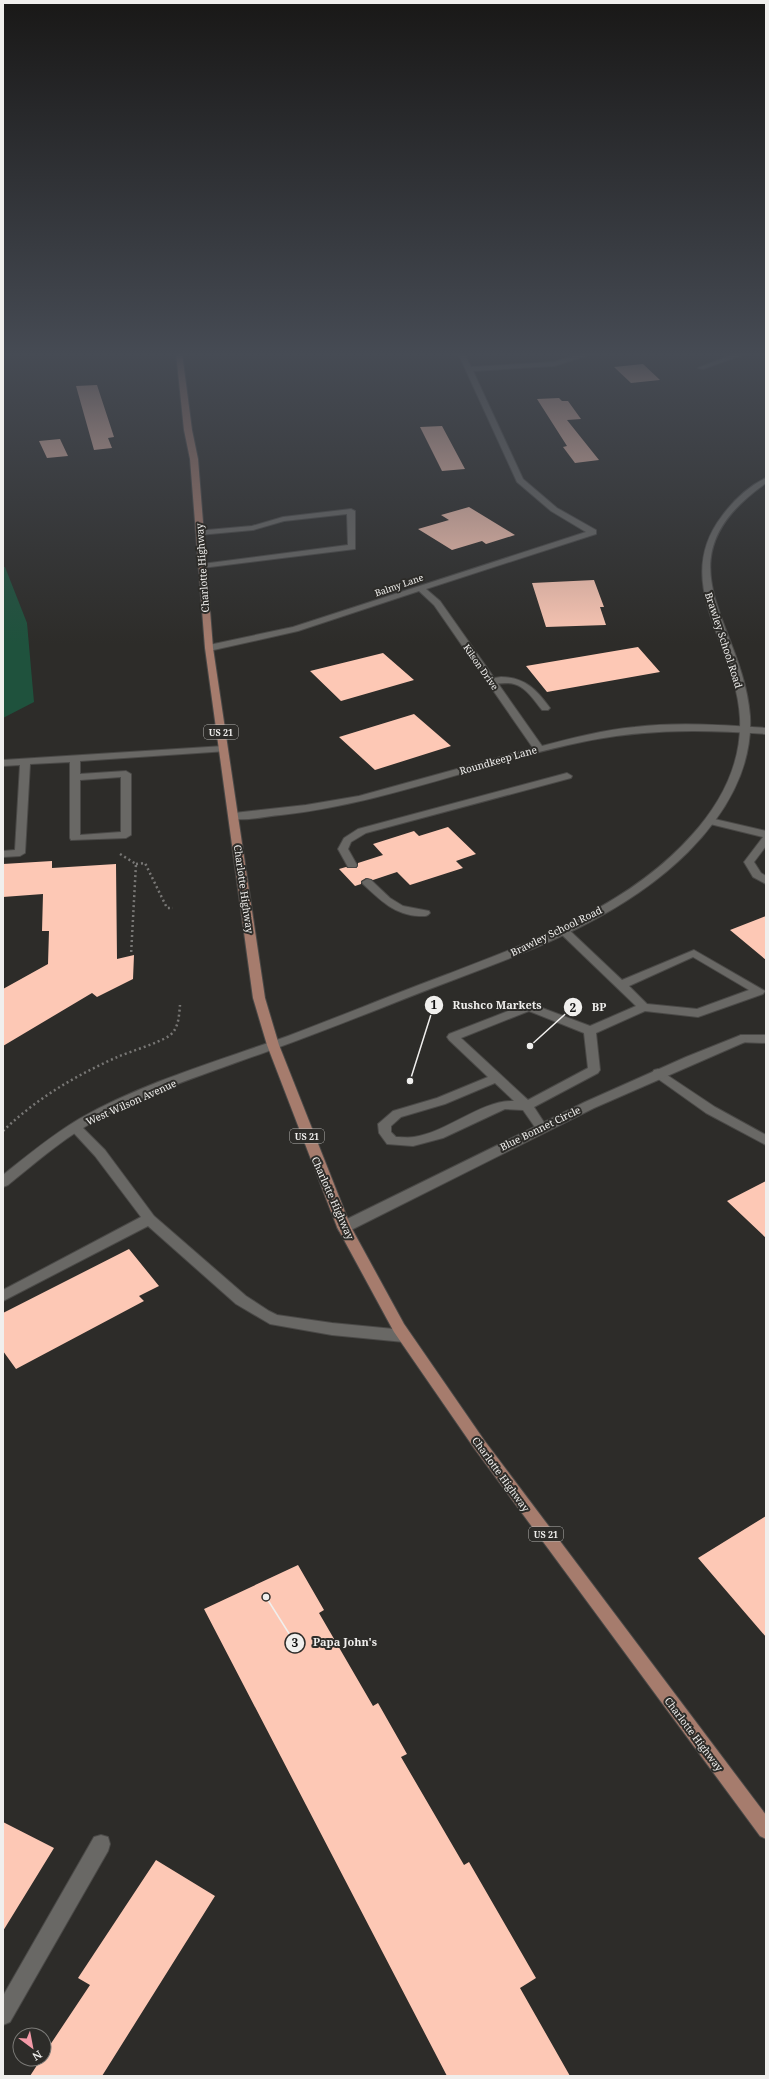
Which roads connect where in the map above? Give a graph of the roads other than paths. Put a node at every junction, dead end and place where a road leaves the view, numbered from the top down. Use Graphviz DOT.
graph roads {
  1 [pos="192,450"];
  2 [pos="506,450"];
  3 [pos="766,480"];
  4 [pos="200,533"];
  5 [pos="202,566"];
  6 [pos="420,588"];
  7 [pos="209,648"];
  8 [pos="491,681"];
  9 [pos="545,708"];
  10 [pos="745,730"];
  11 [pos="766,731"];
  12 [pos="224,749"];
  13 [pos="539,749"];
  14 [pos="75,759"];
  15 [pos="25,761"];
  16 [pos="3,762"];
  17 [pos="567,776"];
  18 [pos="74,777"];
  19 [pos="234,816"];
  20 [pos="710,821"];
  21 [pos="765,840"];
  22 [pos="3,854"];
  23 [pos="352,865"];
  24 [pos="766,881"];
  25 [pos="367,882"];
  26 [pos="425,913"];
  27 [pos="563,930"];
  28 [pos="621,985"];
  29 [pos="644,1006"];
  30 [pos="590,1031"];
  31 [pos="766,1039"];
  32 [pos="272,1045"];
  33 [pos="658,1073"];
  34 [pos="497,1078"];
  35 [pos="527,1106"];
  36 [pos="541,1127"];
  37 [pos="76,1128"];
  38 [pos="766,1141"];
  39 [pos="3,1182"];
  40 [pos="149,1219"];
  41 [pos="344,1226"];
  42 [pos="3,1296"];
  43 [pos="404,1336"];
  44 [pos="766,1830"];
  45 [pos="101,1844"];
  46 [pos="3,2015"];
  1 -- 4 [label="main road, Charlotte Highway / US 21"];
  2 -- 6 [label="street, Balmy Lane"];
  3 -- 10 [label="street, Brawley School Road"];
  4 -- 5 [label="main road, Charlotte Highway / US 21"];
  4 -- 5 [label="street"];
  5 -- 7 [label="main road, Charlotte Highway / US 21"];
  6 -- 7 [label="street, Balmy Lane"];
  6 -- 8 [label="street, Kilson Drive"];
  7 -- 12 [label="main road, Charlotte Highway / US 21"];
  8 -- 9 [label="street"];
  8 -- 13 [label="street, Kilson Drive"];
  10 -- 11 [label="street, Roundkeep Lane"];
  10 -- 13 [label="street, Roundkeep Lane"];
  10 -- 20 [label="street, Brawley School Road"];
  12 -- 14 [label="street"];
  12 -- 19 [label="main road, Charlotte Highway / US 21"];
  13 -- 19 [label="street, Roundkeep Lane"];
  14 -- 15 [label="street"];
  14 -- 18 [label="street"];
  15 -- 16 [label="street"];
  15 -- 22 [label="street"];
  17 -- 23 [label="street"];
  18 -- 18 [label="street"];
  19 -- 32 [label="main road, Charlotte Highway / US 21"];
  20 -- 21 [label="street"];
  20 -- 27 [label="street, Brawley School Road"];
  21 -- 24 [label="street"];
  25 -- 26 [label="street"];
  27 -- 28 [label="street"];
  27 -- 32 [label="street, Brawley School Road"];
  28 -- 29 [label="street"];
  28 -- 29 [label="street"];
  29 -- 30 [label="street"];
  30 -- 34 [label="street"];
  30 -- 35 [label="street"];
  31 -- 33 [label="street, Blue Bonnet Circle"];
  32 -- 37 [label="street, West Wilson Avenue"];
  32 -- 41 [label="main road, Charlotte Highway / US 21"];
  33 -- 36 [label="street, Blue Bonnet Circle"];
  33 -- 38 [label="street"];
  34 -- 35 [label="street"];
  34 -- 35 [label="street"];
  35 -- 36 [label="street"];
  36 -- 41 [label="street, Blue Bonnet Circle"];
  37 -- 39 [label="street, West Wilson Avenue"];
  37 -- 40 [label="street"];
  40 -- 42 [label="street"];
  40 -- 43 [label="street"];
  41 -- 43 [label="main road, Charlotte Highway / US 21"];
  43 -- 44 [label="main road, Charlotte Highway / US 21"];
  45 -- 46 [label="street"];
}
